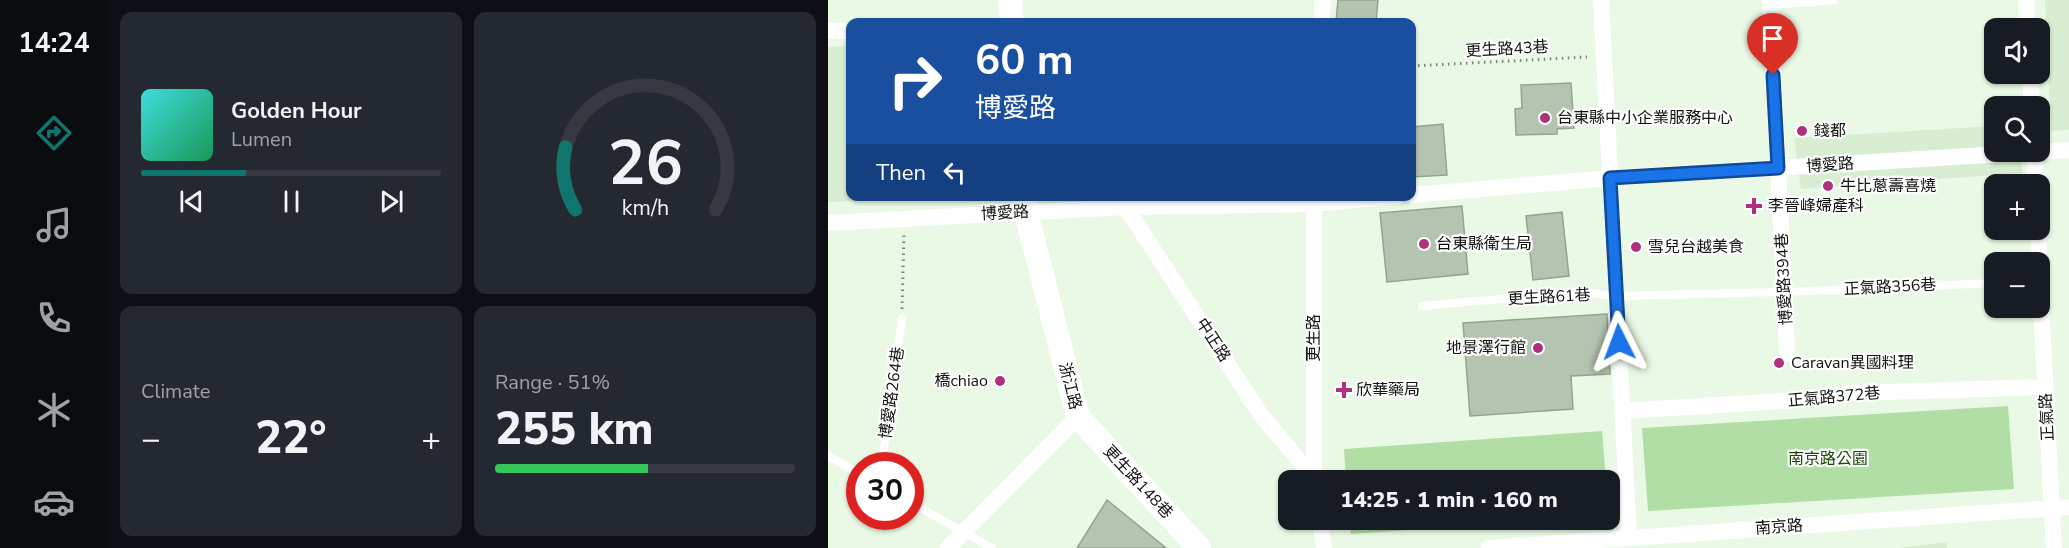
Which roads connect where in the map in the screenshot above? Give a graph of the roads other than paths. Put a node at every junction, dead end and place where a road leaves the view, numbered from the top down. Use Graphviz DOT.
graph roads {
  1 [pos="1010,0"];
  2 [pos="1323,0"];
  3 [pos="1601,0"];
  4 [pos="1833,0"];
  5 [pos="2026,0"];
  6 [pos="1770,2"];
  7 [pos="1012,18"];
  8 [pos="1322,18"];
  9 [pos="2027,18"];
  10 [pos="828,31"];
  11 [pos="846,31"];
  12 [pos="2069,150"];
  13 [pos="2050,151"];
  14 [pos="1984,155"];
  15 [pos="1778,168"];
  16 [pos="1610,178"];
  17 [pos="1416,195"];
  18 [pos="1218,201"];
  19 [pos="1314,201"];
  20 [pos="1122,202"];
  21 [pos="1025,204"];
  22 [pos="828,223"];
  23 [pos="1984,283"];
  24 [pos="1785,292"];
  25 [pos="1616,296"];
  26 [pos="1422,306"];
  27 [pos="2042,318"];
  28 [pos="902,320"];
  29 [pos="1787,353"];
  30 [pos="2045,387"];
  31 [pos="1622,411"];
  32 [pos="1078,417"];
  33 [pos="883,452"];
  34 [pos="828,456"];
  35 [pos="846,466"];
  36 [pos="1307,470"];
  37 [pos="1314,470"];
  38 [pos="2069,507"];
  39 [pos="2052,508"];
  40 [pos="924,510"];
  41 [pos="1322,530"];
  42 [pos="964,532"];
  43 [pos="1629,537"];
  44 [pos="1548,546"];
  45 [pos="990,547"];
  46 [pos="948,548"];
  47 [pos="1199,548"];
  48 [pos="1324,548"];
  49 [pos="1489,548"];
  50 [pos="2054,548"];
  1 -- 7 [label="street"];
  2 -- 8 [label="street"];
  3 -- 16 [label="street"];
  4 -- 6 [label="lane"];
  5 -- 9 [label="street"];
  6 -- 15 [label="street, 博愛路394巷"];
  10 -- 11 [label="street"];
  12 -- 13 [label="street, 博愛路"];
  14 -- 15 [label="street, 博愛路"];
  15 -- 16 [label="street, 博愛路"];
  15 -- 24 [label="street, 博愛路394巷"];
  16 -- 17 [label="street, 博愛路"];
  16 -- 25 [label="street"];
  18 -- 20 [label="street, 博愛路"];
  19 -- 37 [label="street, 更生路"];
  20 -- 21 [label="street, 博愛路"];
  20 -- 36 [label="street, 中正路"];
  21 -- 22 [label="street, 博愛路"];
  21 -- 32 [label="street, 浙江路"];
  23 -- 24 [label="lane, 正氣路356巷"];
  24 -- 25 [label="lane, 更生路61巷"];
  24 -- 29 [label="street, 博愛路394巷"];
  25 -- 26 [label="lane, 更生路61巷"];
  25 -- 31 [label="street"];
  27 -- 30 [label="street, 正氣路"];
  28 -- 33 [label="lane, 博愛路264巷"];
  30 -- 31 [label="street, 正氣路372巷"];
  30 -- 39 [label="street, 正氣路"];
  31 -- 43 [label="street"];
  32 -- 42 [label="street, 浙江路"];
  32 -- 47 [label="street, 更生路148巷"];
  34 -- 35 [label="lane"];
  38 -- 39 [label="street, 南京路"];
  39 -- 43 [label="street, 南京路"];
  39 -- 50 [label="street, 正氣路"];
  40 -- 42 [label="lane"];
  41 -- 48 [label="street"];
  42 -- 45 [label="lane"];
  42 -- 46 [label="street, 浙江路"];
  43 -- 44 [label="street, 南京路"];
  44 -- 49 [label="street, 南京路"];
}
